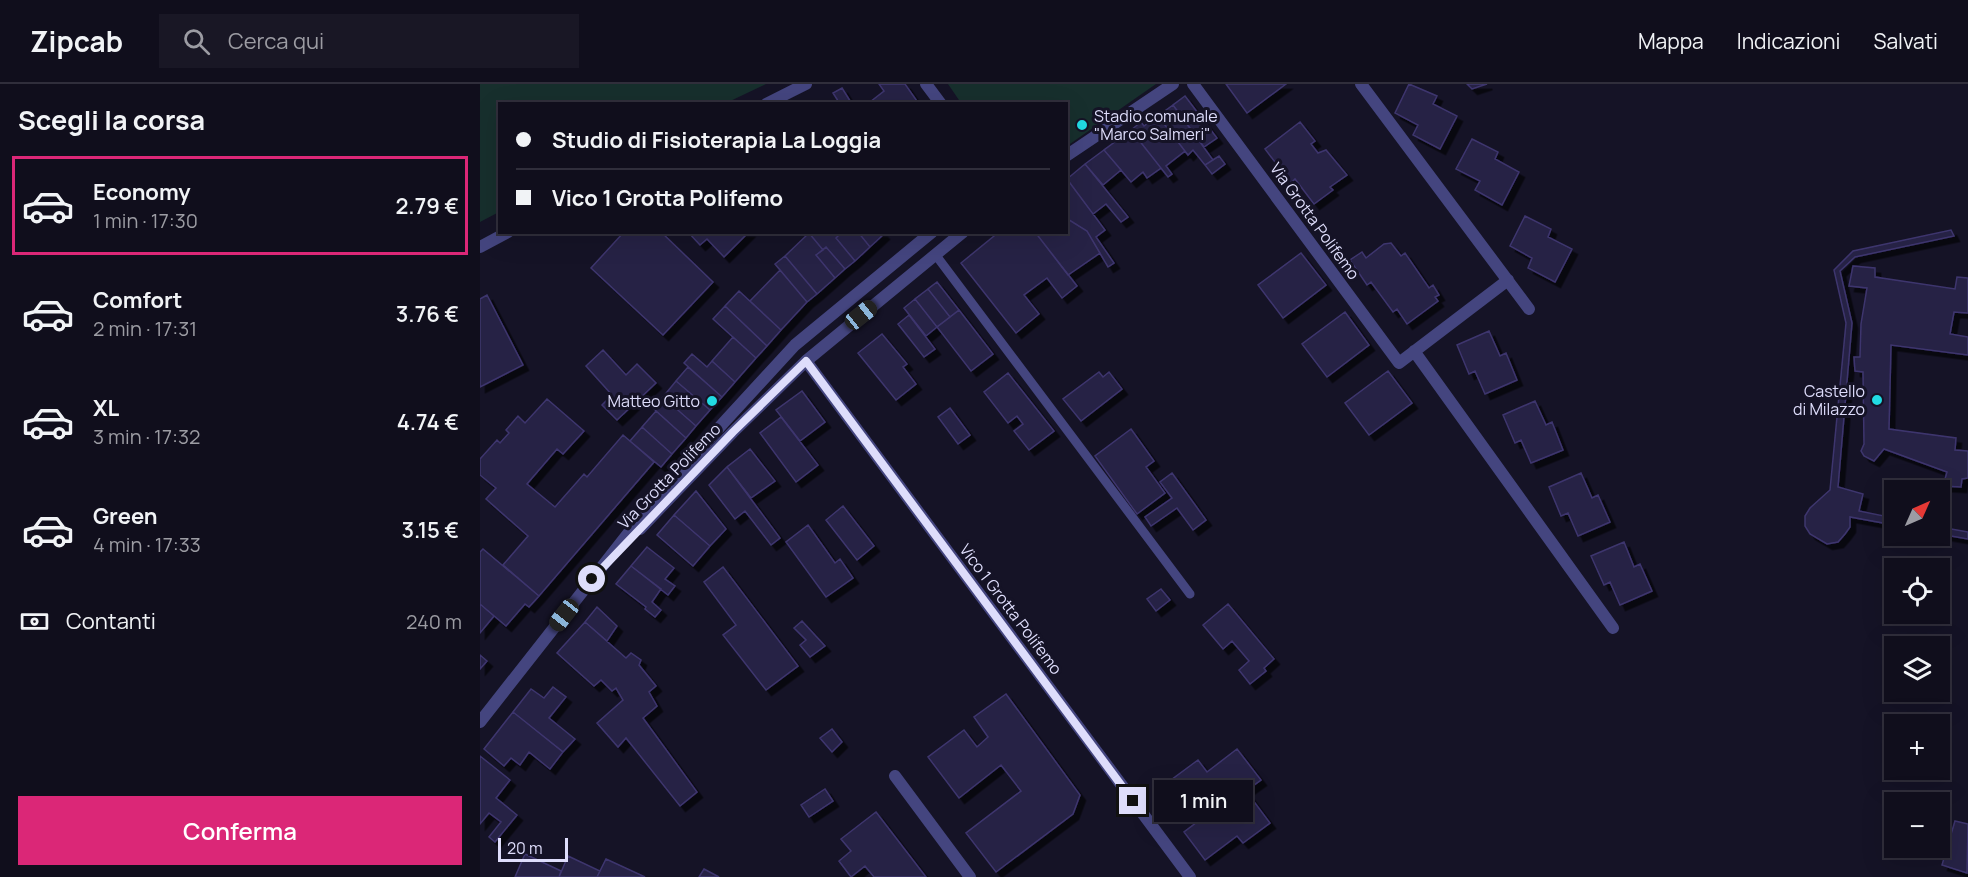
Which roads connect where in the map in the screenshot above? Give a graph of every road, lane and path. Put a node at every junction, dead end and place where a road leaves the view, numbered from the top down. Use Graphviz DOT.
graph roads {
  1 [pos="806,84"];
  2 [pos="926,84"];
  3 [pos="1173,84"];
  4 [pos="1192,84"];
  5 [pos="1361,84"];
  6 [pos="770,102"];
  7 [pos="940,102"];
  8 [pos="1068,155"];
  9 [pos="504,234"];
  10 [pos="930,234"];
  11 [pos="960,234"];
  12 [pos="480,247"];
  13 [pos="935,254"];
  14 [pos="1508,280"];
  15 [pos="1529,309"];
  16 [pos="1414,351"];
  17 [pos="806,361"];
  18 [pos="592,579"];
  19 [pos="1190,594"];
  20 [pos="1613,628"];
  21 [pos="480,722"];
  22 [pos="895,776"];
  23 [pos="970,877"];
  24 [pos="1190,877"];
  1 -- 6 [label="street"];
  2 -- 7 [label="street"];
  3 -- 8 [label="street"];
  4 -- 16 [label="street, Via Grotta Polifemo"];
  5 -- 14 [label="street"];
  9 -- 12 [label="street"];
  10 -- 18 [label="street, Via Grotta Polifemo"];
  11 -- 13 [label="street, Via Grotta Polifemo"];
  13 -- 17 [label="street, Via Grotta Polifemo"];
  13 -- 19 [label="lane"];
  14 -- 15 [label="street"];
  14 -- 16 [label="street, Via Grotta Polifemo"];
  16 -- 20 [label="street"];
  17 -- 18 [label="street, Via Grotta Polifemo"];
  17 -- 24 [label="street, Vico 1 Grotta Polifemo"];
  18 -- 21 [label="street, Via Grotta Polifemo"];
  22 -- 23 [label="street"];
}
